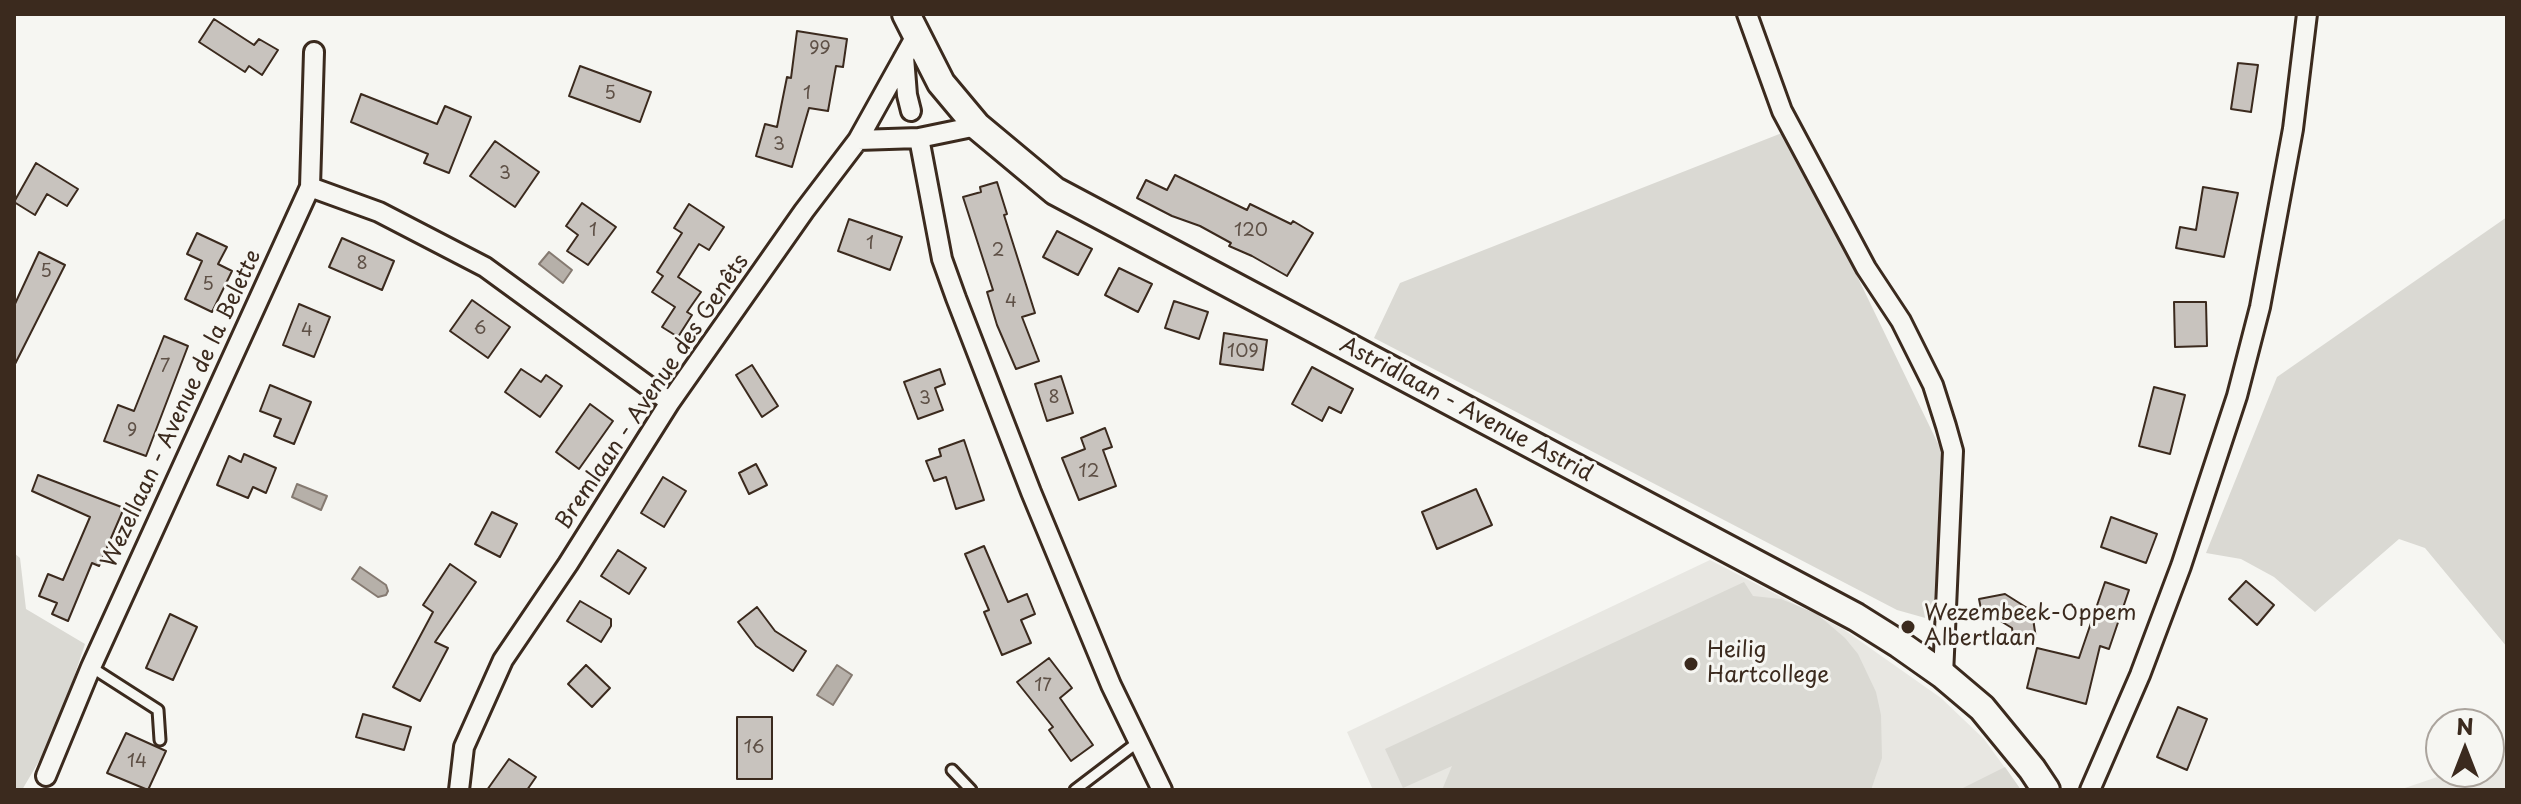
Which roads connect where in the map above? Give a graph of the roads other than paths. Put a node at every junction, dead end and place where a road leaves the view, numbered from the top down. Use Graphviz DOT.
graph roads {
  1 [pos="1747,14"];
  2 [pos="2307,14"];
  3 [pos="909,35"];
  4 [pos="314,52"];
  5 [pos="911,111"];
  6 [pos="977,126"];
  7 [pos="919,138"];
  8 [pos="858,140"];
  9 [pos="310,187"];
  10 [pos="670,402"];
  11 [pos="91,667"];
  12 [pos="1943,675"];
  13 [pos="160,740"];
  14 [pos="1138,742"];
  15 [pos="952,770"];
  16 [pos="46,776"];
  17 [pos="459,790"];
  18 [pos="971,790"];
  19 [pos="1075,790"];
  20 [pos="1162,790"];
  21 [pos="2046,790"];
  22 [pos="2090,790"];
  1 -- 12 [label="street"];
  2 -- 22 [label="street"];
  3 -- 5 [label="street"];
  3 -- 6 [label="street, Astridlaan - Avenue Astrid"];
  3 -- 8 [label="street, Bremlaan - Avenue des Genêts"];
  4 -- 9 [label="street, Wezellaan - Avenue de la Belette"];
  6 -- 7 [label="street"];
  6 -- 12 [label="street, Astridlaan - Avenue Astrid"];
  7 -- 8 [label="street"];
  7 -- 14 [label="street"];
  8 -- 10 [label="street, Bremlaan - Avenue des Genêts"];
  9 -- 10 [label="street"];
  9 -- 11 [label="street, Wezellaan - Avenue de la Belette"];
  10 -- 17 [label="street, Bremlaan - Avenue des Genêts"];
  11 -- 13 [label="lane"];
  11 -- 16 [label="street, Wezellaan - Avenue de la Belette"];
  12 -- 21 [label="street, Astridlaan - Avenue Astrid"];
  14 -- 19 [label="lane"];
  14 -- 20 [label="street"];
  15 -- 18 [label="lane"];
}
